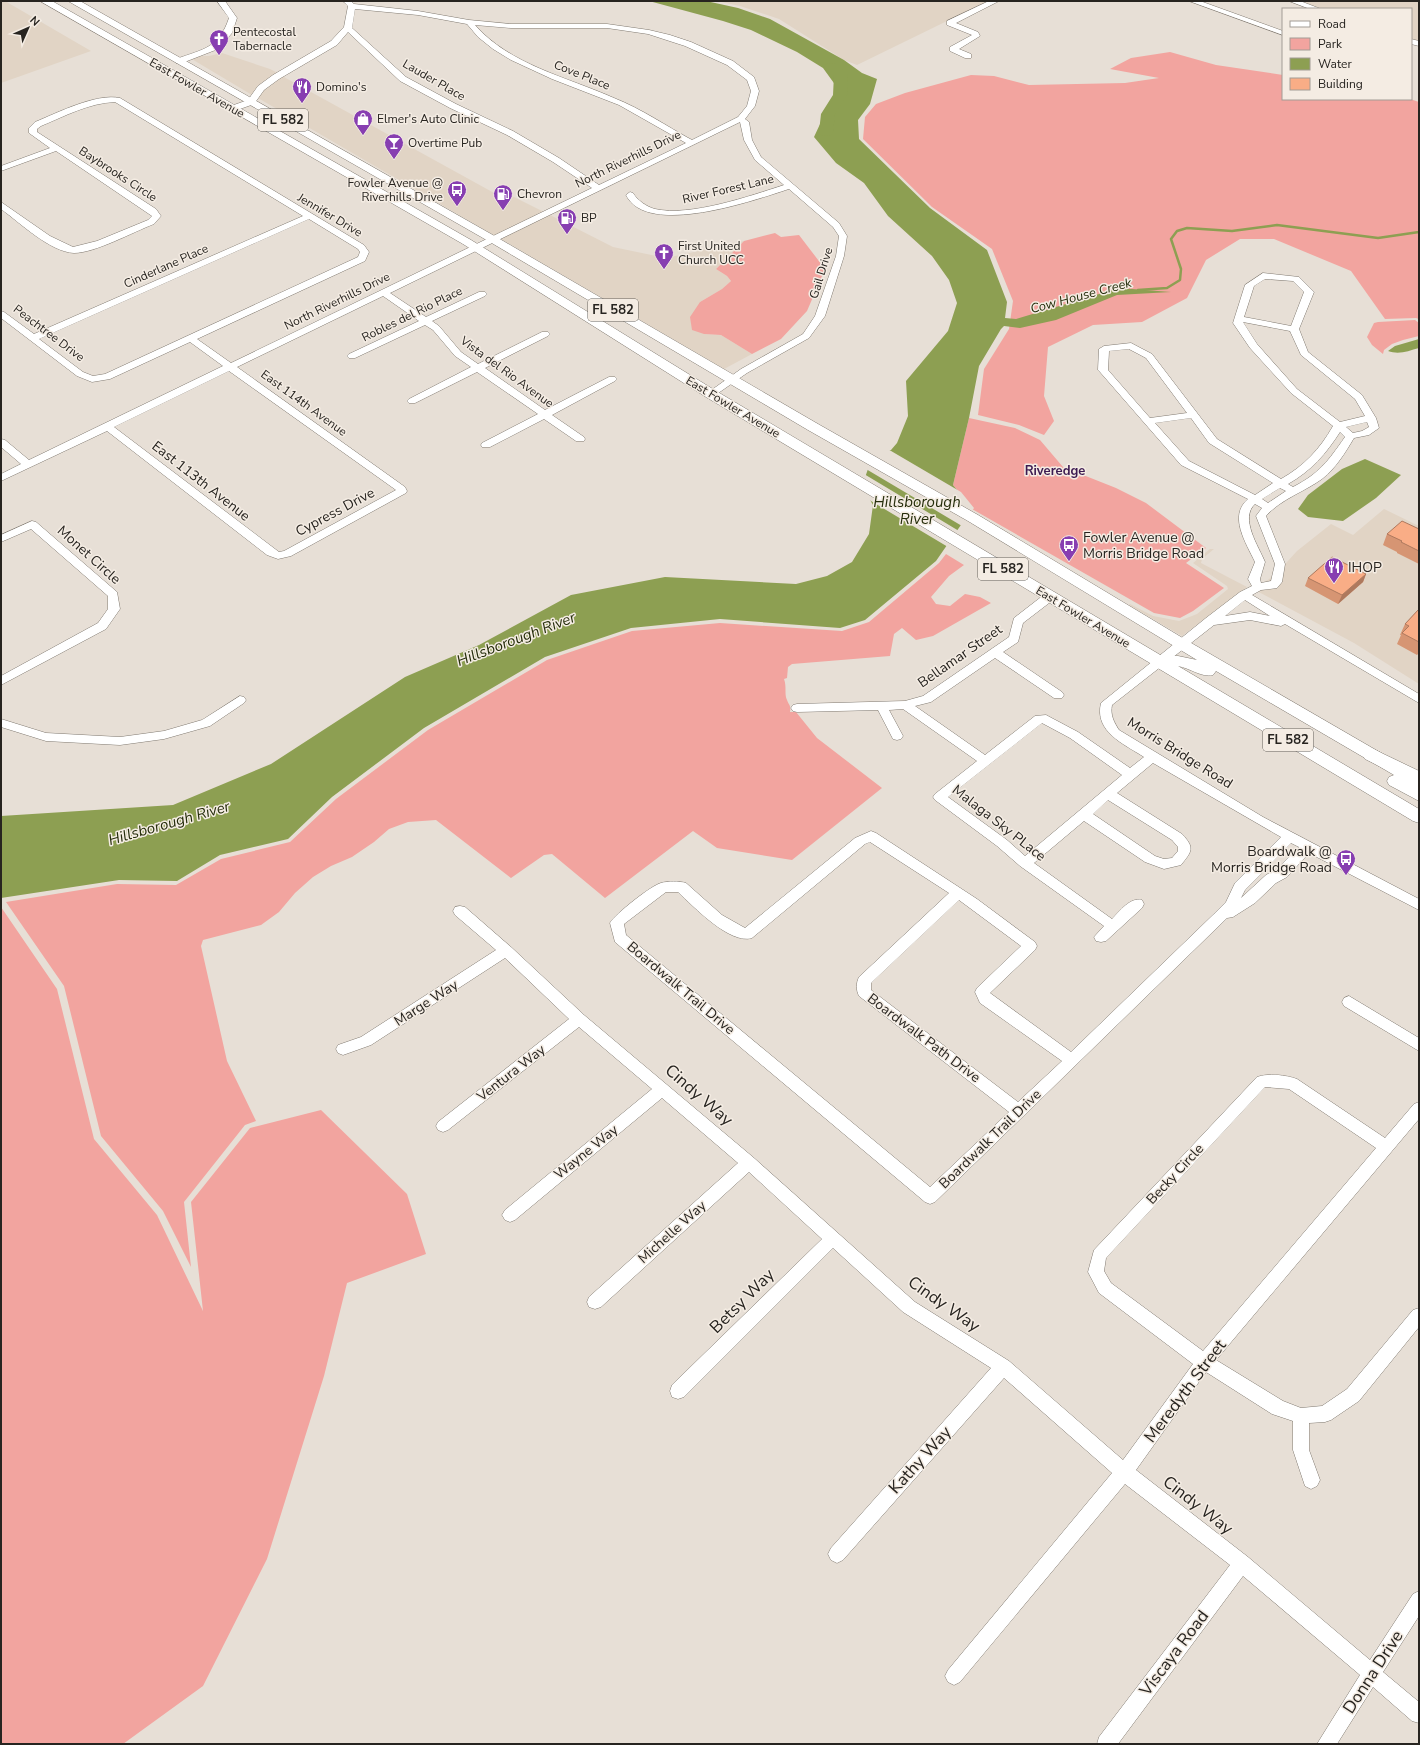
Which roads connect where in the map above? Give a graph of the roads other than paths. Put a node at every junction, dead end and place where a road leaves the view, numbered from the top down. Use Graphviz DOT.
graph roads {
  1 [pos="45,1"];
  2 [pos="73,1"];
  3 [pos="221,1"];
  4 [pos="995,1"];
  5 [pos="1193,1"];
  6 [pos="1294,1"];
  7 [pos="349,4"];
  8 [pos="1314,8"];
  9 [pos="469,22"];
  10 [pos="348,28"];
  11 [pos="1282,33"];
  12 [pos="968,56"];
  13 [pos="179,60"];
  14 [pos="251,102"];
  15 [pos="234,108"];
  16 [pos="741,119"];
  17 [pos="691,142"];
  18 [pos="57,148"];
  19 [pos="1,169"];
  20 [pos="790,186"];
  21 [pos="598,188"];
  22 [pos="630,195"];
  23 [pos="1,205"];
  24 [pos="309,216"];
  25 [pos="494,240"];
  26 [pos="476,248"];
  27 [pos="384,293"];
  28 [pos="482,294"];
  29 [pos="1,314"];
  30 [pos="1239,319"];
  31 [pos="427,320"];
  32 [pos="1294,329"];
  33 [pos="545,334"];
  34 [pos="33,338"];
  35 [pos="191,339"];
  36 [pos="352,356"];
  37 [pos="230,366"];
  38 [pos="478,368"];
  39 [pos="80,374"];
  40 [pos="612,379"];
  41 [pos="733,380"];
  42 [pos="711,394"];
  43 [pos="412,401"];
  44 [pos="544,415"];
  45 [pos="1193,415"];
  46 [pos="1371,418"];
  47 [pos="1148,421"];
  48 [pos="1338,426"];
  49 [pos="108,427"];
  50 [pos="1350,436"];
  51 [pos="580,440"];
  52 [pos="1,442"];
  53 [pos="486,445"];
  54 [pos="1324,450"];
  55 [pos="1338,455"];
  56 [pos="28,465"];
  57 [pos="1,478"];
  58 [pos="1280,484"];
  59 [pos="401,489"];
  60 [pos="1294,492"];
  61 [pos="1255,499"];
  62 [pos="1267,507"];
  63 [pos="1,539"];
  64 [pos="278,556"];
  65 [pos="1258,587"];
  66 [pos="1244,595"];
  67 [pos="1049,597"];
  68 [pos="1210,621"];
  69 [pos="1298,627"];
  70 [pos="1181,644"];
  71 [pos="994,652"];
  72 [pos="1157,662"];
  73 [pos="1,681"];
  74 [pos="1058,695"];
  75 [pos="240,700"];
  76 [pos="1419,700"];
  77 [pos="881,705"];
  78 [pos="905,705"];
  79 [pos="797,708"];
  80 [pos="1,723"];
  81 [pos="896,736"];
  82 [pos="1371,754"];
  83 [pos="1153,756"];
  84 [pos="985,761"];
  85 [pos="1131,775"];
  86 [pos="1419,780"];
  87 [pos="1108,794"];
  88 [pos="1419,795"];
  89 [pos="1084,814"];
  90 [pos="1419,817"];
  91 [pos="1289,837"];
  92 [pos="1307,847"];
  93 [pos="1026,863"];
  94 [pos="958,893"];
  95 [pos="1136,904"];
  96 [pos="1419,905"];
  97 [pos="460,911"];
  98 [pos="1219,918"];
  99 [pos="1113,926"];
  100 [pos="1101,937"];
  101 [pos="506,951"];
  102 [pos="1349,1002"];
  103 [pos="579,1019"];
  104 [pos="1419,1045"];
  105 [pos="343,1049"];
  106 [pos="1072,1060"];
  107 [pos="663,1089"];
  108 [pos="1419,1108"];
  109 [pos="1020,1111"];
  110 [pos="443,1126"];
  111 [pos="1385,1146"];
  112 [pos="749,1163"];
  113 [pos="510,1215"];
  114 [pos="833,1238"];
  115 [pos="595,1302"];
  116 [pos="1419,1315"];
  117 [pos="1204,1362"];
  118 [pos="1003,1367"];
  119 [pos="678,1391"];
  120 [pos="1301,1416"];
  121 [pos="1124,1472"];
  122 [pos="1311,1480"];
  123 [pos="837,1554"];
  124 [pos="1242,1563"];
  125 [pos="1419,1600"];
  126 [pos="1373,1674"];
  127 [pos="954,1676"];
  128 [pos="1419,1714"];
  129 [pos="1106,1744"];
  130 [pos="1326,1744"];
  1 -- 15 [label="main road, East Fowler Avenue / FL 582"];
  2 -- 13 [label="main road, East Fowler Avenue / FL 582"];
  3 -- 13 [label="street"];
  4 -- 12 [label="street"];
  5 -- 11 [label="street"];
  6 -- 8 [label="street"];
  7 -- 9 [label="street"];
  7 -- 10 [label="street"];
  9 -- 16 [label="street"];
  9 -- 17 [label="street, Cove Place"];
  10 -- 14 [label="street"];
  10 -- 21 [label="street, Lauder Place"];
  13 -- 14 [label="main road, East Fowler Avenue / FL 582"];
  14 -- 15 [label="street"];
  14 -- 25 [label="main road, East Fowler Avenue / FL 582"];
  15 -- 26 [label="main road, East Fowler Avenue / FL 582"];
  16 -- 17 [label="street, North Riverhills Drive"];
  16 -- 20 [label="street, Gail Drive"];
  17 -- 21 [label="street, North Riverhills Drive"];
  18 -- 19 [label="street"];
  18 -- 23 [label="street, Baybrooks Circle"];
  18 -- 24 [label="street, Jennifer Drive"];
  20 -- 22 [label="street, River Forest Lane"];
  20 -- 41 [label="street, Gail Drive"];
  21 -- 25 [label="street, North Riverhills Drive"];
  24 -- 34 [label="street, Cinderlane Place"];
  24 -- 35 [label="street, Jennifer Drive"];
  25 -- 26 [label="street, North Riverhills Drive"];
  25 -- 41 [label="main road, East Fowler Avenue / FL 582"];
  26 -- 27 [label="street, North Riverhills Drive"];
  26 -- 42 [label="main road, East Fowler Avenue / FL 582"];
  27 -- 31 [label="street, Vista del Rio Avenue"];
  27 -- 37 [label="street, North Riverhills Drive"];
  28 -- 31 [label="street, Robles del Rio Place"];
  29 -- 34 [label="street, Peachtree Drive"];
  30 -- 32 [label="street"];
  30 -- 32 [label="street"];
  30 -- 48 [label="street"];
  31 -- 36 [label="street, Robles del Rio Place"];
  31 -- 38 [label="street, Vista del Rio Avenue"];
  32 -- 46 [label="street"];
  33 -- 38 [label="street"];
  34 -- 39 [label="street, Peachtree Drive"];
  35 -- 37 [label="street, East 114th Avenue"];
  35 -- 39 [label="street, Jennifer Drive"];
  37 -- 49 [label="street, North Riverhills Drive"];
  37 -- 59 [label="street, East 114th Avenue"];
  38 -- 43 [label="street"];
  38 -- 44 [label="street, Vista del Rio Avenue"];
  40 -- 44 [label="street"];
  41 -- 42 [label="street, Gail Drive"];
  41 -- 70 [label="main road, East Fowler Avenue / FL 582"];
  42 -- 67 [label="main road, East Fowler Avenue / FL 582"];
  44 -- 51 [label="street, Vista del Rio Avenue"];
  44 -- 53 [label="street"];
  45 -- 47 [label="street"];
  45 -- 47 [label="street"];
  45 -- 58 [label="street"];
  46 -- 48 [label="street"];
  46 -- 50 [label="street"];
  47 -- 61 [label="street"];
  48 -- 50 [label="street"];
  48 -- 54 [label="street"];
  49 -- 56 [label="street, North Riverhills Drive"];
  49 -- 64 [label="street, East 113th Avenue"];
  50 -- 55 [label="street"];
  52 -- 56 [label="street"];
  54 -- 55 [label="street"];
  54 -- 58 [label="street"];
  55 -- 60 [label="street"];
  56 -- 57 [label="street, North Riverhills Drive"];
  58 -- 60 [label="street"];
  58 -- 61 [label="street"];
  59 -- 64 [label="street, Cypress Drive"];
  60 -- 62 [label="street"];
  61 -- 62 [label="street"];
  61 -- 65 [label="street"];
  62 -- 65 [label="street, Morris Bridge Road"];
  63 -- 73 [label="street, Monet Circle"];
  65 -- 66 [label="street, Morris Bridge Road"];
  66 -- 68 [label="street, Morris Bridge Road"];
  66 -- 69 [label="street"];
  67 -- 71 [label="street, Bellamar Street"];
  67 -- 72 [label="main road, East Fowler Avenue / FL 582"];
  68 -- 69 [label="street"];
  68 -- 70 [label="street, Morris Bridge Road"];
  69 -- 76 [label="street"];
  70 -- 72 [label="street, Morris Bridge Road"];
  70 -- 82 [label="main road, East Fowler Avenue / FL 582"];
  71 -- 74 [label="street"];
  71 -- 78 [label="street, Bellamar Street"];
  72 -- 83 [label="street, Morris Bridge Road"];
  72 -- 88 [label="main road"];
  72 -- 90 [label="main road, East Fowler Avenue / FL 582"];
  75 -- 80 [label="street"];
  77 -- 78 [label="street, Bellamar Street"];
  77 -- 79 [label="street, Bellamar Street"];
  77 -- 81 [label="street"];
  78 -- 84 [label="street"];
  82 -- 86 [label="highway"];
  83 -- 85 [label="street"];
  83 -- 91 [label="street, Morris Bridge Road"];
  84 -- 85 [label="street, Malaga Sky PLace"];
  84 -- 93 [label="street, Malaga Sky PLace"];
  85 -- 87 [label="street"];
  87 -- 89 [label="street"];
  87 -- 89 [label="street"];
  89 -- 93 [label="street"];
  91 -- 92 [label="street, Morris Bridge Road"];
  91 -- 98 [label="street, Boardwalk Trail Drive"];
  92 -- 96 [label="street, Morris Bridge Road"];
  92 -- 98 [label="street, Boardwalk Trail Drive"];
  93 -- 99 [label="street, Malaga Sky PLace"];
  94 -- 106 [label="street, Boardwalk Trail Drive"];
  94 -- 109 [label="street, Boardwalk Path Drive"];
  94 -- 109 [label="street, Boardwalk Trail Drive"];
  95 -- 99 [label="street"];
  97 -- 101 [label="street, Cindy Way"];
  98 -- 106 [label="street, Boardwalk Trail Drive"];
  99 -- 100 [label="street"];
  101 -- 103 [label="street, Cindy Way"];
  101 -- 105 [label="street, Marge Way"];
  102 -- 104 [label="street"];
  103 -- 107 [label="street, Cindy Way"];
  103 -- 110 [label="street, Ventura Way"];
  106 -- 109 [label="street, Boardwalk Trail Drive"];
  107 -- 112 [label="street, Cindy Way"];
  107 -- 113 [label="street, Wayne Way"];
  108 -- 111 [label="street, Meredyth Street"];
  111 -- 117 [label="street, Meredyth Street"];
  111 -- 117 [label="street, Becky Circle"];
  112 -- 114 [label="street, Cindy Way"];
  112 -- 115 [label="street, Michelle Way"];
  114 -- 118 [label="street, Cindy Way"];
  114 -- 119 [label="street, Betsy Way"];
  116 -- 120 [label="street"];
  117 -- 120 [label="street"];
  117 -- 121 [label="street, Meredyth Street"];
  118 -- 121 [label="street, Cindy Way"];
  118 -- 123 [label="street, Kathy Way"];
  120 -- 122 [label="street"];
  121 -- 124 [label="street, Cindy Way"];
  121 -- 127 [label="street, Meredyth Street"];
  124 -- 126 [label="street, Cindy Way"];
  124 -- 129 [label="street, Viscaya Road"];
  125 -- 126 [label="street, Donna Drive"];
  126 -- 128 [label="street, Cindy Way"];
  126 -- 130 [label="street, Donna Drive"];
}
